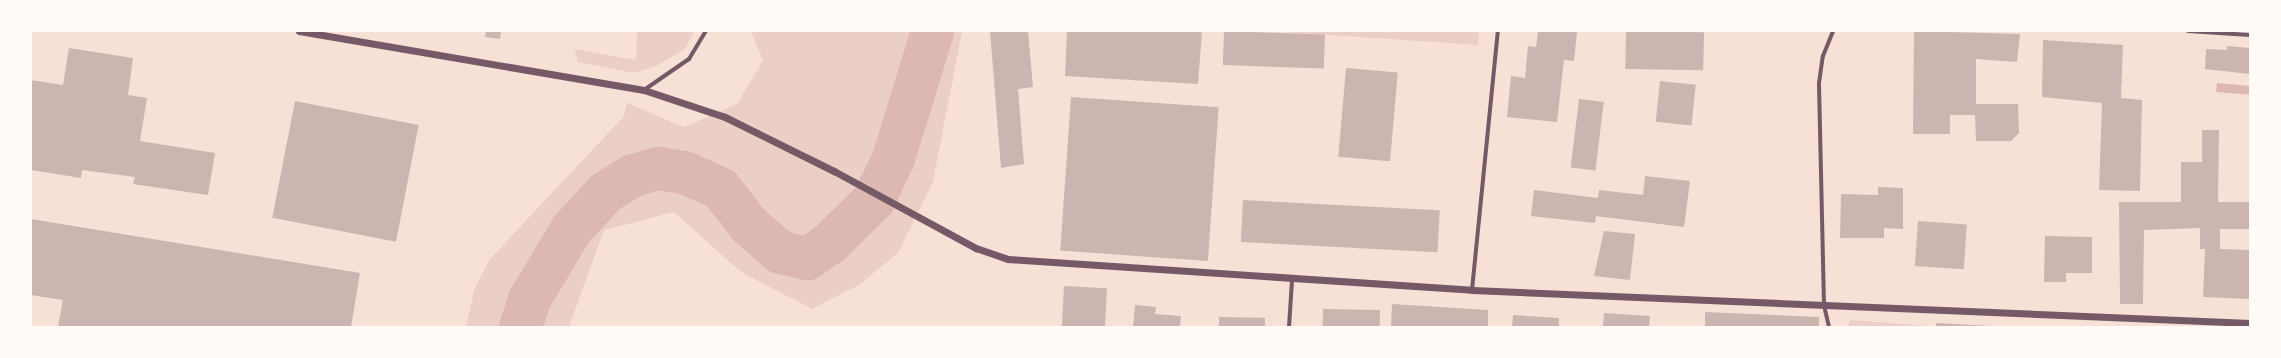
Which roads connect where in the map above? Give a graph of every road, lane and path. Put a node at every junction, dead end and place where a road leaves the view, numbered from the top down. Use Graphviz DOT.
graph roads {
  1 [pos="299,31"];
  2 [pos="706,31"];
  3 [pos="1498,31"];
  4 [pos="1833,31"];
  5 [pos="2188,31"];
  6 [pos="2250,35"];
  7 [pos="644,90"];
  8 [pos="1292,280"];
  9 [pos="1472,290"];
  10 [pos="1824,306"];
  11 [pos="2250,323"];
  12 [pos="1289,327"];
  13 [pos="1829,327"];
  1 -- 7 [label="street"];
  2 -- 7 [label="street"];
  3 -- 9 [label="street"];
  4 -- 10 [label="street"];
  5 -- 6 [label="street"];
  7 -- 8 [label="street"];
  8 -- 9 [label="street"];
  8 -- 12 [label="street"];
  9 -- 10 [label="street"];
  10 -- 11 [label="street"];
  10 -- 13 [label="street"];
}
